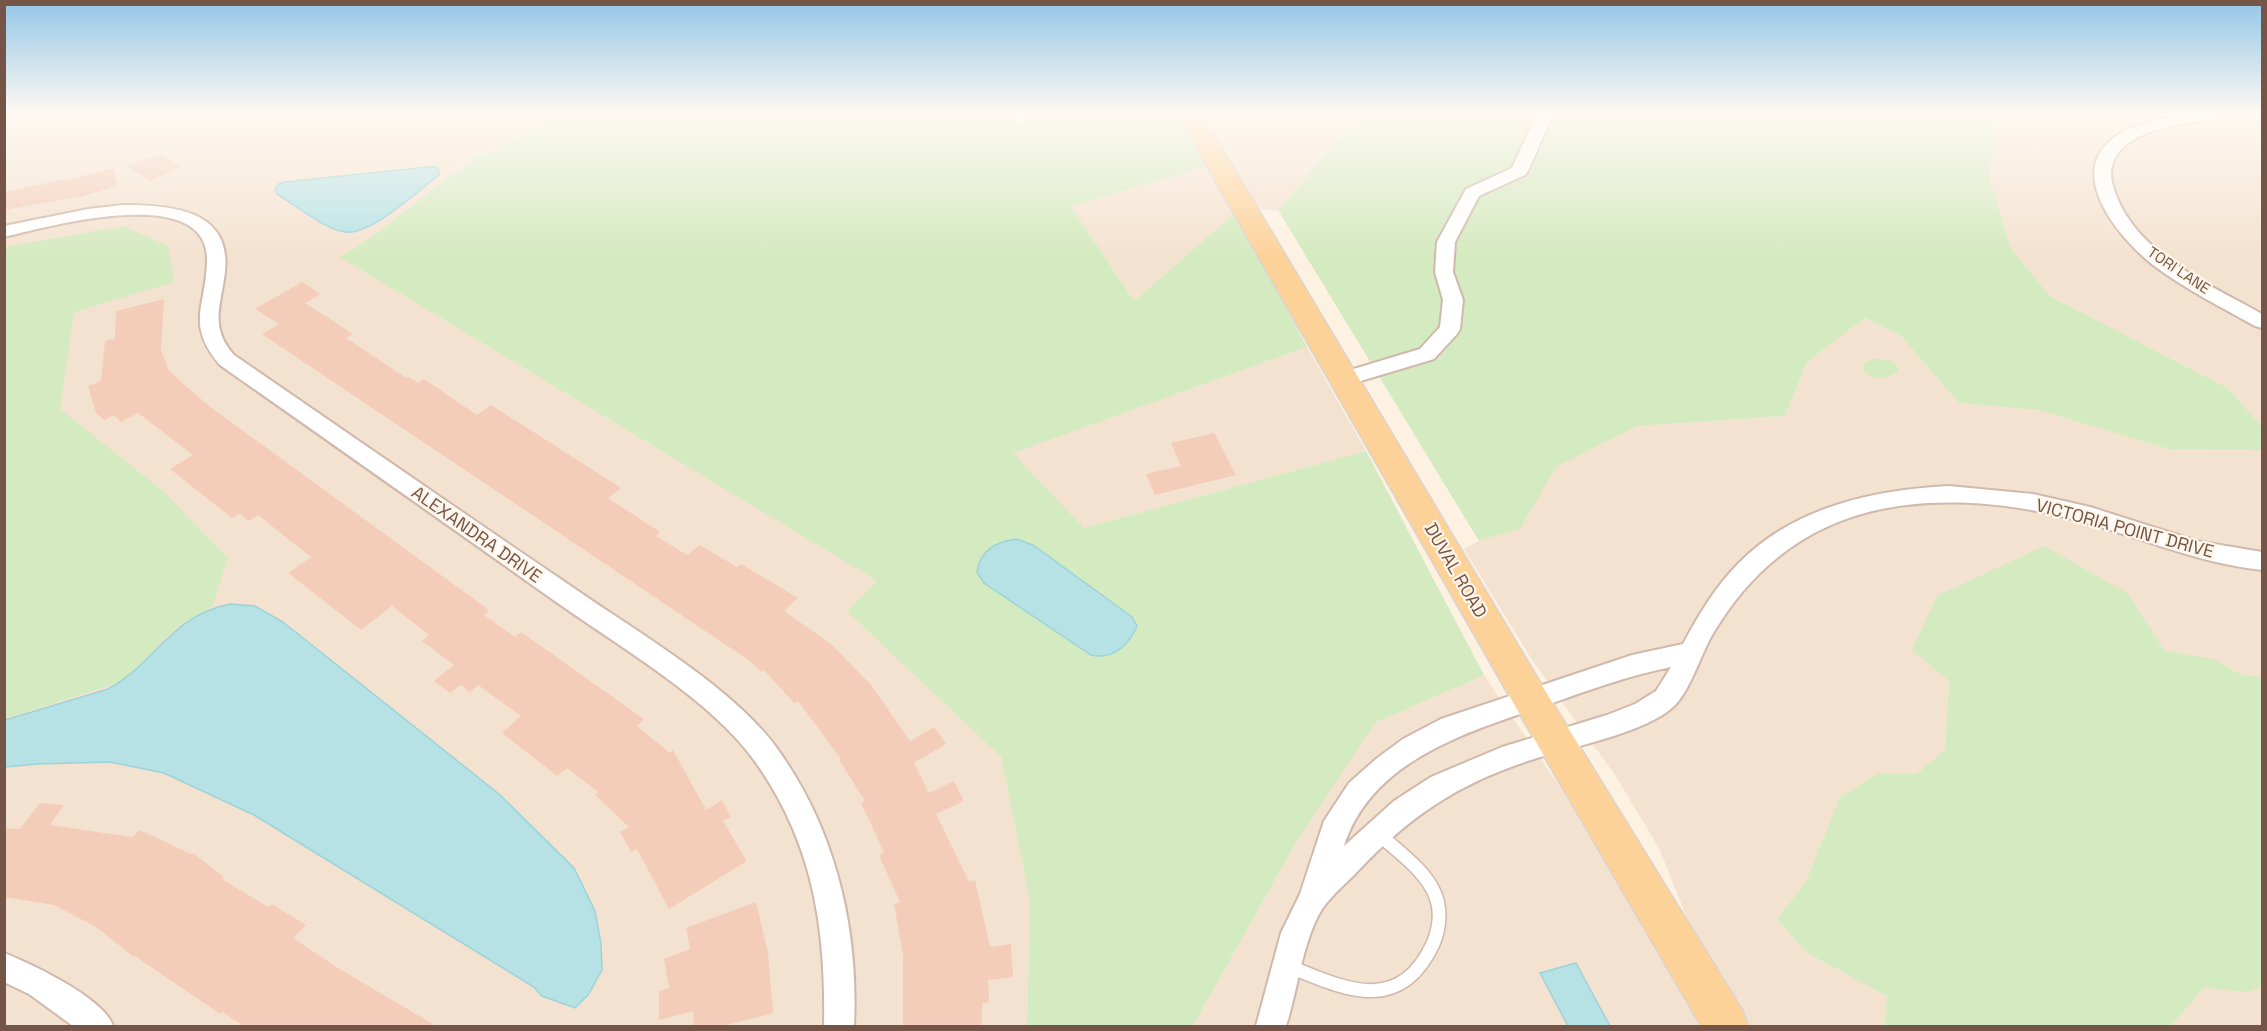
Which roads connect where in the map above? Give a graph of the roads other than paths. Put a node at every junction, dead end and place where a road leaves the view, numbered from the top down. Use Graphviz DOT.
graph roads {
  1 [pos="1216,160"];
  2 [pos="1524,160"];
  3 [pos="2104,160"];
  4 [pos="4,232"];
  5 [pos="2262,322"];
  6 [pos="1344,379"];
  7 [pos="2262,561"];
  8 [pos="1691,652"];
  9 [pos="1531,700"];
  10 [pos="1557,740"];
  11 [pos="1377,832"];
  12 [pos="1313,898"];
  13 [pos="1287,966"];
  14 [pos="4,967"];
  15 [pos="98,1026"];
  16 [pos="839,1026"];
  17 [pos="1271,1026"];
  18 [pos="1726,1026"];
  1 -- 6 [label="main road, DUVAL ROAD"];
  2 -- 6 [label="street"];
  3 -- 5 [label="street, TORI LANE"];
  4 -- 16 [label="street, ALEXANDRA DRIVE"];
  6 -- 9 [label="main road, DUVAL ROAD"];
  7 -- 8 [label="street, VICTORIA POINT DRIVE"];
  8 -- 9 [label="street"];
  8 -- 10 [label="street, VICTORIA POINT DRIVE"];
  9 -- 10 [label="main road, DUVAL ROAD"];
  9 -- 12 [label="street"];
  10 -- 11 [label="street"];
  10 -- 18 [label="main road, DUVAL ROAD"];
  11 -- 12 [label="street"];
  11 -- 13 [label="lane"];
  12 -- 13 [label="street"];
  13 -- 17 [label="street"];
  14 -- 15 [label="street"];
}
